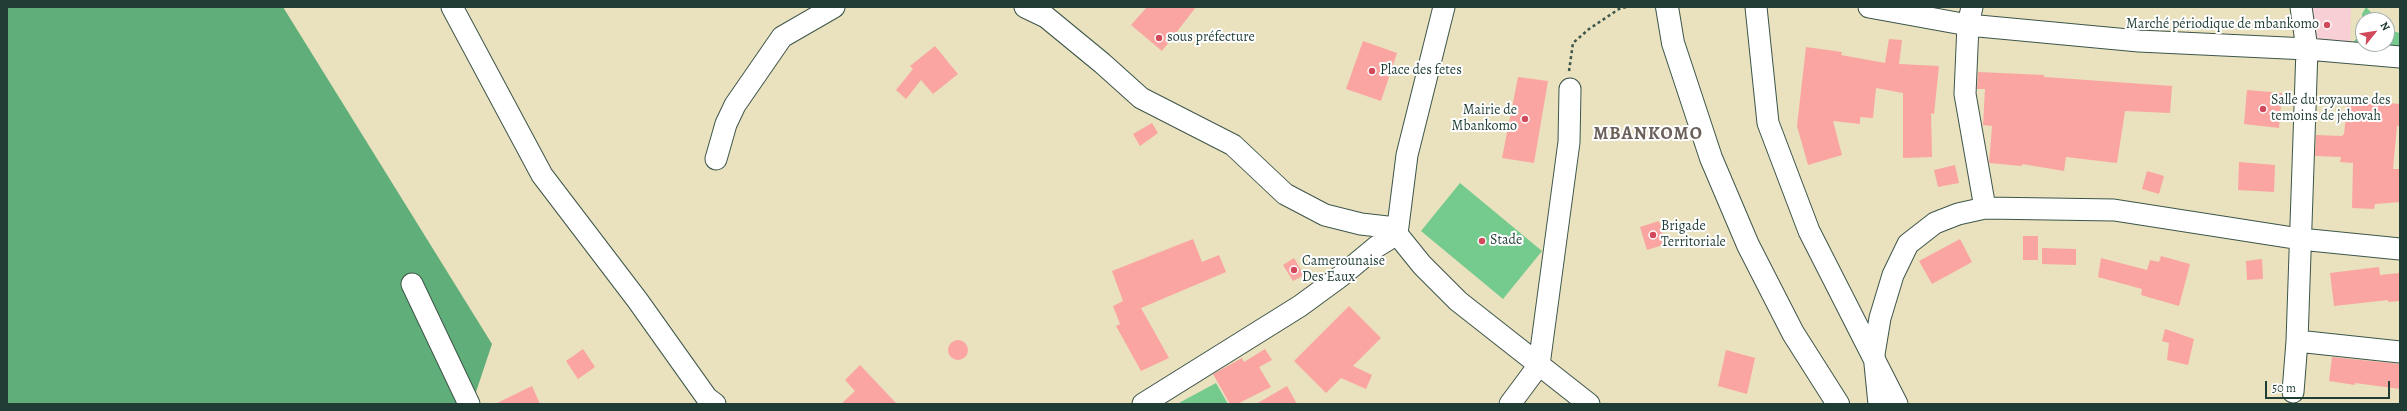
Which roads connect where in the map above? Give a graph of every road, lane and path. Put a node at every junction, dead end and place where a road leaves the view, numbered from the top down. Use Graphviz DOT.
graph roads {
  1 [pos="452,7"];
  2 [pos="834,7"];
  3 [pos="1025,7"];
  4 [pos="1444,7"];
  5 [pos="1626,7"];
  6 [pos="1667,7"];
  7 [pos="1756,7"];
  8 [pos="1869,7"];
  9 [pos="2301,7"];
  10 [pos="1970,16"];
  11 [pos="2307,49"];
  12 [pos="2400,57"];
  13 [pos="1570,89"];
  14 [pos="716,159"];
  15 [pos="1985,208"];
  16 [pos="1397,231"];
  17 [pos="2300,239"];
  18 [pos="2400,249"];
  19 [pos="412,284"];
  20 [pos="2297,341"];
  21 [pos="2400,352"];
  22 [pos="1874,354"];
  23 [pos="1539,365"];
  24 [pos="2293,392"];
  25 [pos="469,404"];
  26 [pos="715,404"];
  27 [pos="1143,404"];
  28 [pos="1510,404"];
  29 [pos="1589,404"];
  30 [pos="1838,404"];
  31 [pos="1879,404"];
  32 [pos="1897,404"];
  1 -- 26 [label="street"];
  2 -- 14 [label="street"];
  3 -- 16 [label="street"];
  4 -- 16 [label="street"];
  5 -- 13 [label="path"];
  6 -- 30 [label="highway"];
  7 -- 22 [label="street"];
  8 -- 10 [label="street"];
  9 -- 11 [label="street"];
  10 -- 11 [label="street"];
  10 -- 15 [label="street"];
  11 -- 12 [label="street"];
  11 -- 17 [label="street"];
  13 -- 23 [label="street"];
  15 -- 17 [label="street"];
  15 -- 22 [label="street"];
  16 -- 23 [label="street"];
  16 -- 27 [label="street"];
  17 -- 18 [label="street"];
  17 -- 20 [label="street"];
  19 -- 25 [label="street"];
  20 -- 21 [label="street"];
  20 -- 24 [label="street"];
  22 -- 31 [label="street"];
  22 -- 32 [label="street"];
  23 -- 28 [label="street"];
  23 -- 29 [label="street"];
}
